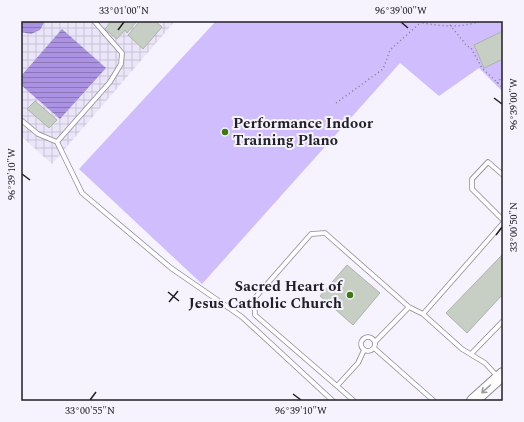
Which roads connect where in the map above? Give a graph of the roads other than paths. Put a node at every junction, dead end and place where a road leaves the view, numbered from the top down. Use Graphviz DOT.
graph roads {
  1 [pos="94,21"];
  2 [pos="21,120"];
  3 [pos="57,142"];
  4 [pos="503,175"];
  5 [pos="503,222"];
  6 [pos="409,307"];
  7 [pos="423,314"];
  8 [pos="503,322"];
  9 [pos="375,342"];
  10 [pos="374,348"];
  11 [pos="364,350"];
  12 [pos="471,354"];
  13 [pos="502,378"];
  14 [pos="337,386"];
  15 [pos="333,401"];
  16 [pos="354,401"];
  17 [pos="434,401"];
  18 [pos="472,401"];
  1 -- 3 [label="lane"];
  2 -- 3 [label="lane"];
  3 -- 15 [label="lane"];
  4 -- 5 [label="lane"];
  5 -- 7 [label="lane"];
  6 -- 7 [label="lane"];
  6 -- 9 [label="lane"];
  6 -- 14 [label="lane"];
  7 -- 12 [label="lane"];
  8 -- 12 [label="lane"];
  9 -- 10 [label="lane"];
  9 -- 11 [label="lane"];
  10 -- 11 [label="lane"];
  10 -- 17 [label="lane"];
  11 -- 14 [label="lane"];
  12 -- 13 [label="lane"];
  13 -- 18 [label="main road, one-way"];
  14 -- 16 [label="lane"];
}
